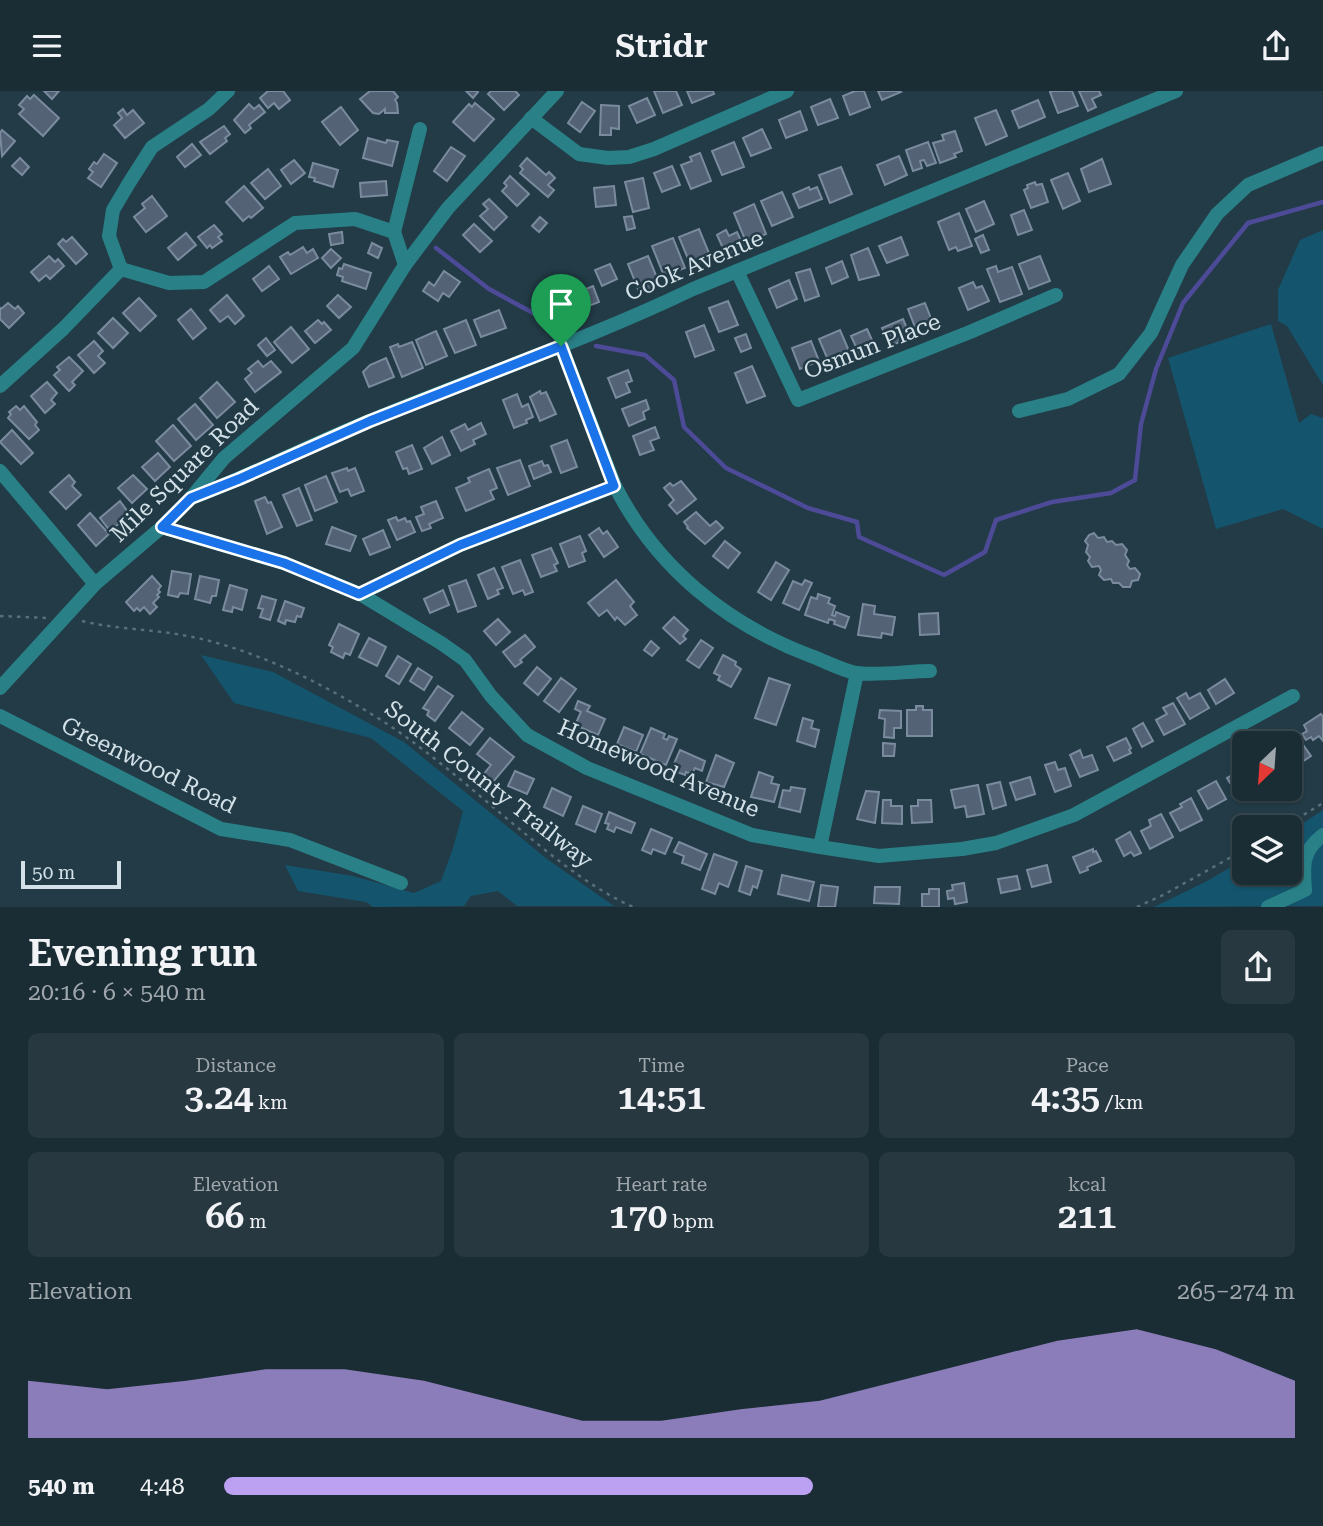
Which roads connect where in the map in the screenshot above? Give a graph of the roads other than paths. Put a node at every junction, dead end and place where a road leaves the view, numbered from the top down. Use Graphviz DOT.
graph roads {
  1 [pos="228,91"];
  2 [pos="556,91"];
  3 [pos="788,91"];
  4 [pos="1176,91"];
  5 [pos="531,118"];
  6 [pos="420,129"];
  7 [pos="1323,153"];
  8 [pos="394,232"];
  9 [pos="405,265"];
  10 [pos="121,269"];
  11 [pos="737,271"];
  12 [pos="1056,295"];
  13 [pos="561,346"];
  14 [pos="0,386"];
  15 [pos="1019,411"];
  16 [pos="0,471"];
  17 [pos="614,486"];
  18 [pos="191,498"];
  19 [pos="162,527"];
  20 [pos="95,584"];
  21 [pos="359,594"];
  22 [pos="930,671"];
  23 [pos="857,673"];
  24 [pos="0,688"];
  25 [pos="1293,696"];
  26 [pos="0,716"];
  27 [pos="1323,835"];
  28 [pos="820,847"];
  29 [pos="401,883"];
  30 [pos="1268,907"];
  1 -- 10 [label="street"];
  2 -- 5 [label="street, Mile Square Road"];
  3 -- 5 [label="street"];
  4 -- 11 [label="street, Cook Avenue"];
  5 -- 9 [label="street, Mile Square Road"];
  6 -- 8 [label="street"];
  7 -- 15 [label="street"];
  8 -- 9 [label="street"];
  8 -- 10 [label="street"];
  9 -- 18 [label="street, Mile Square Road"];
  10 -- 14 [label="street"];
  11 -- 12 [label="street, Osmun Place"];
  11 -- 13 [label="street, Cook Avenue"];
  13 -- 17 [label="street"];
  13 -- 18 [label="street, Cook Avenue"];
  16 -- 20 [label="street"];
  17 -- 21 [label="street"];
  17 -- 23 [label="street"];
  18 -- 19 [label="street, Mile Square Road"];
  19 -- 20 [label="street, Mile Square Road"];
  19 -- 21 [label="street, Homewood Avenue"];
  20 -- 24 [label="street, Mile Square Road"];
  21 -- 28 [label="street, Homewood Avenue"];
  22 -- 23 [label="street"];
  23 -- 28 [label="street"];
  25 -- 28 [label="street, Homewood Avenue"];
  26 -- 29 [label="street, Greenwood Road"];
  27 -- 30 [label="street"];
}
